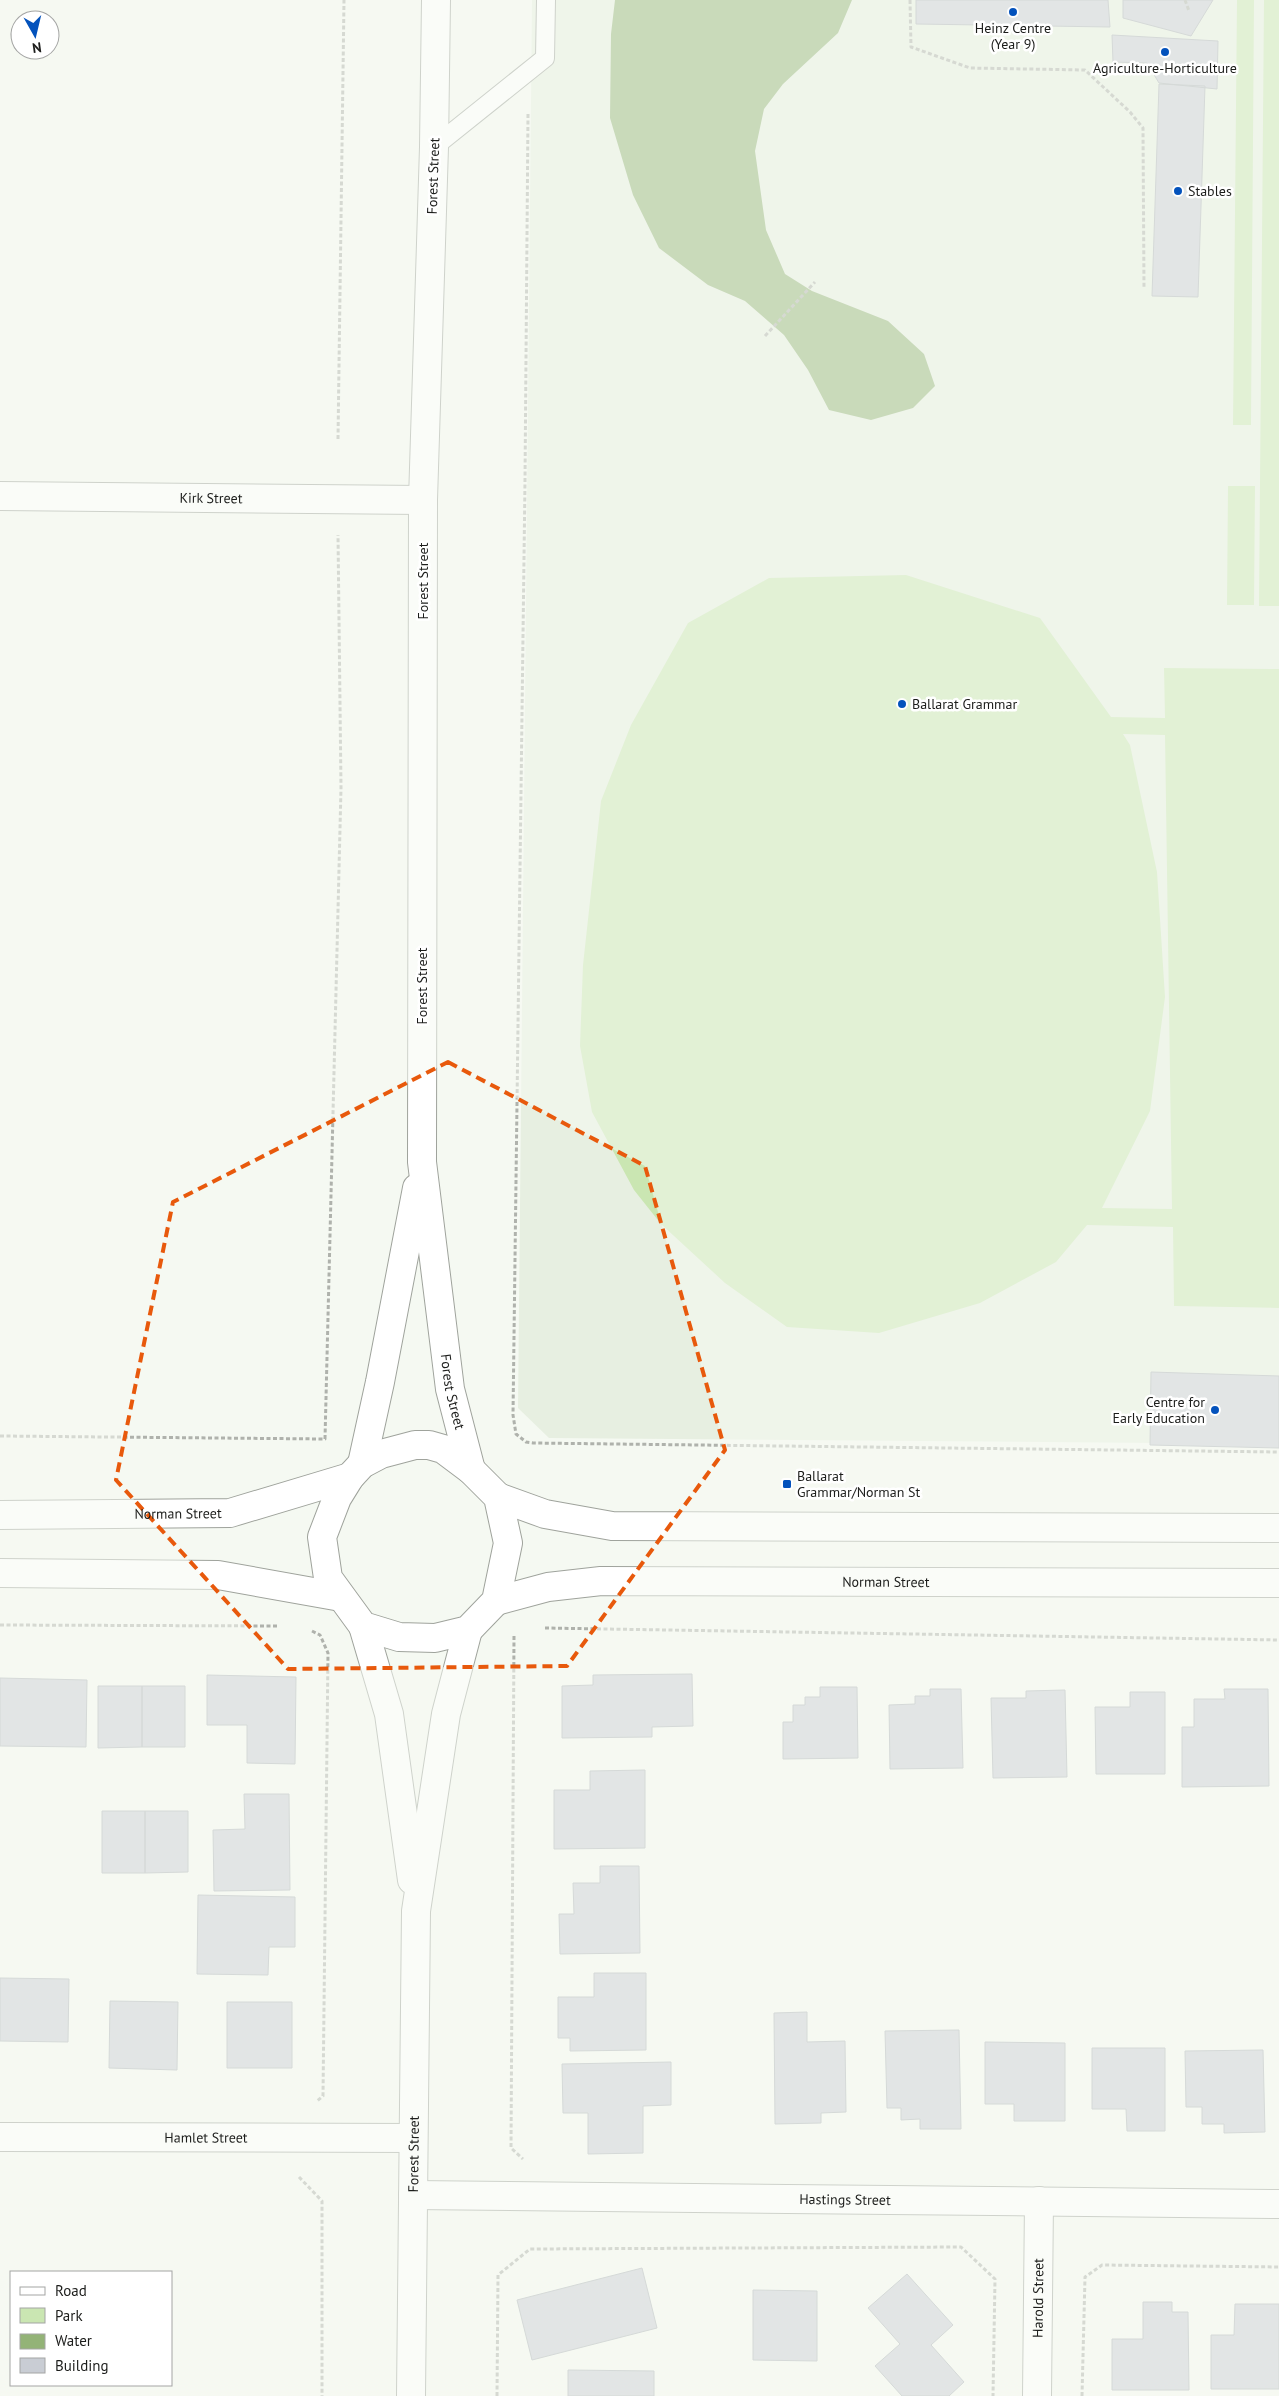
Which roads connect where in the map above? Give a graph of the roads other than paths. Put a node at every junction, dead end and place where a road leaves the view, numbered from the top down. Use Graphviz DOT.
graph roads {
  1 [pos="436,0"];
  2 [pos="546,0"];
  3 [pos="434,147"];
  4 [pos="0,496"];
  5 [pos="423,500"];
  6 [pos="422,1162"];
  7 [pos="471,1470"];
  8 [pos="356,1471"];
  9 [pos="498,1497"];
  10 [pos="0,1516"];
  11 [pos="1279,1528"];
  12 [pos="0,1572"];
  13 [pos="1279,1584"];
  14 [pos="341,1597"];
  15 [pos="496,1601"];
  16 [pos="363,1626"];
  17 [pos="468,1630"];
  18 [pos="416,1911"];
  19 [pos="0,2137"];
  20 [pos="413,2138"];
  21 [pos="413,2195"];
  22 [pos="1039,2201"];
  23 [pos="1279,2204"];
  24 [pos="410,2396"];
  25 [pos="1038,2396"];
  1 -- 3 [label="street, Forest Street"];
  2 -- 3 [label="lane"];
  3 -- 5 [label="street, Forest Street"];
  4 -- 5 [label="street, Kirk Street"];
  5 -- 6 [label="street, Forest Street"];
  6 -- 7 [label="street, Forest Street"];
  6 -- 8 [label="street, Forest Street"];
  7 -- 8 [label="street, Norman Street"];
  7 -- 9 [label="street, Norman Street"];
  8 -- 10 [label="street, Norman Street"];
  8 -- 14 [label="street"];
  9 -- 11 [label="street"];
  9 -- 15 [label="street"];
  12 -- 14 [label="street"];
  13 -- 15 [label="street, Norman Street"];
  14 -- 16 [label="street"];
  15 -- 17 [label="street"];
  16 -- 17 [label="street"];
  16 -- 18 [label="street, Forest Street"];
  17 -- 18 [label="street, Forest Street"];
  18 -- 20 [label="street, Forest Street"];
  19 -- 20 [label="street, Hamlet Street"];
  20 -- 21 [label="street, Forest Street"];
  21 -- 22 [label="street, Hastings Street"];
  21 -- 24 [label="street, Forest Street"];
  22 -- 23 [label="street, Hastings Street"];
  22 -- 25 [label="street, Harold Street"];
}
